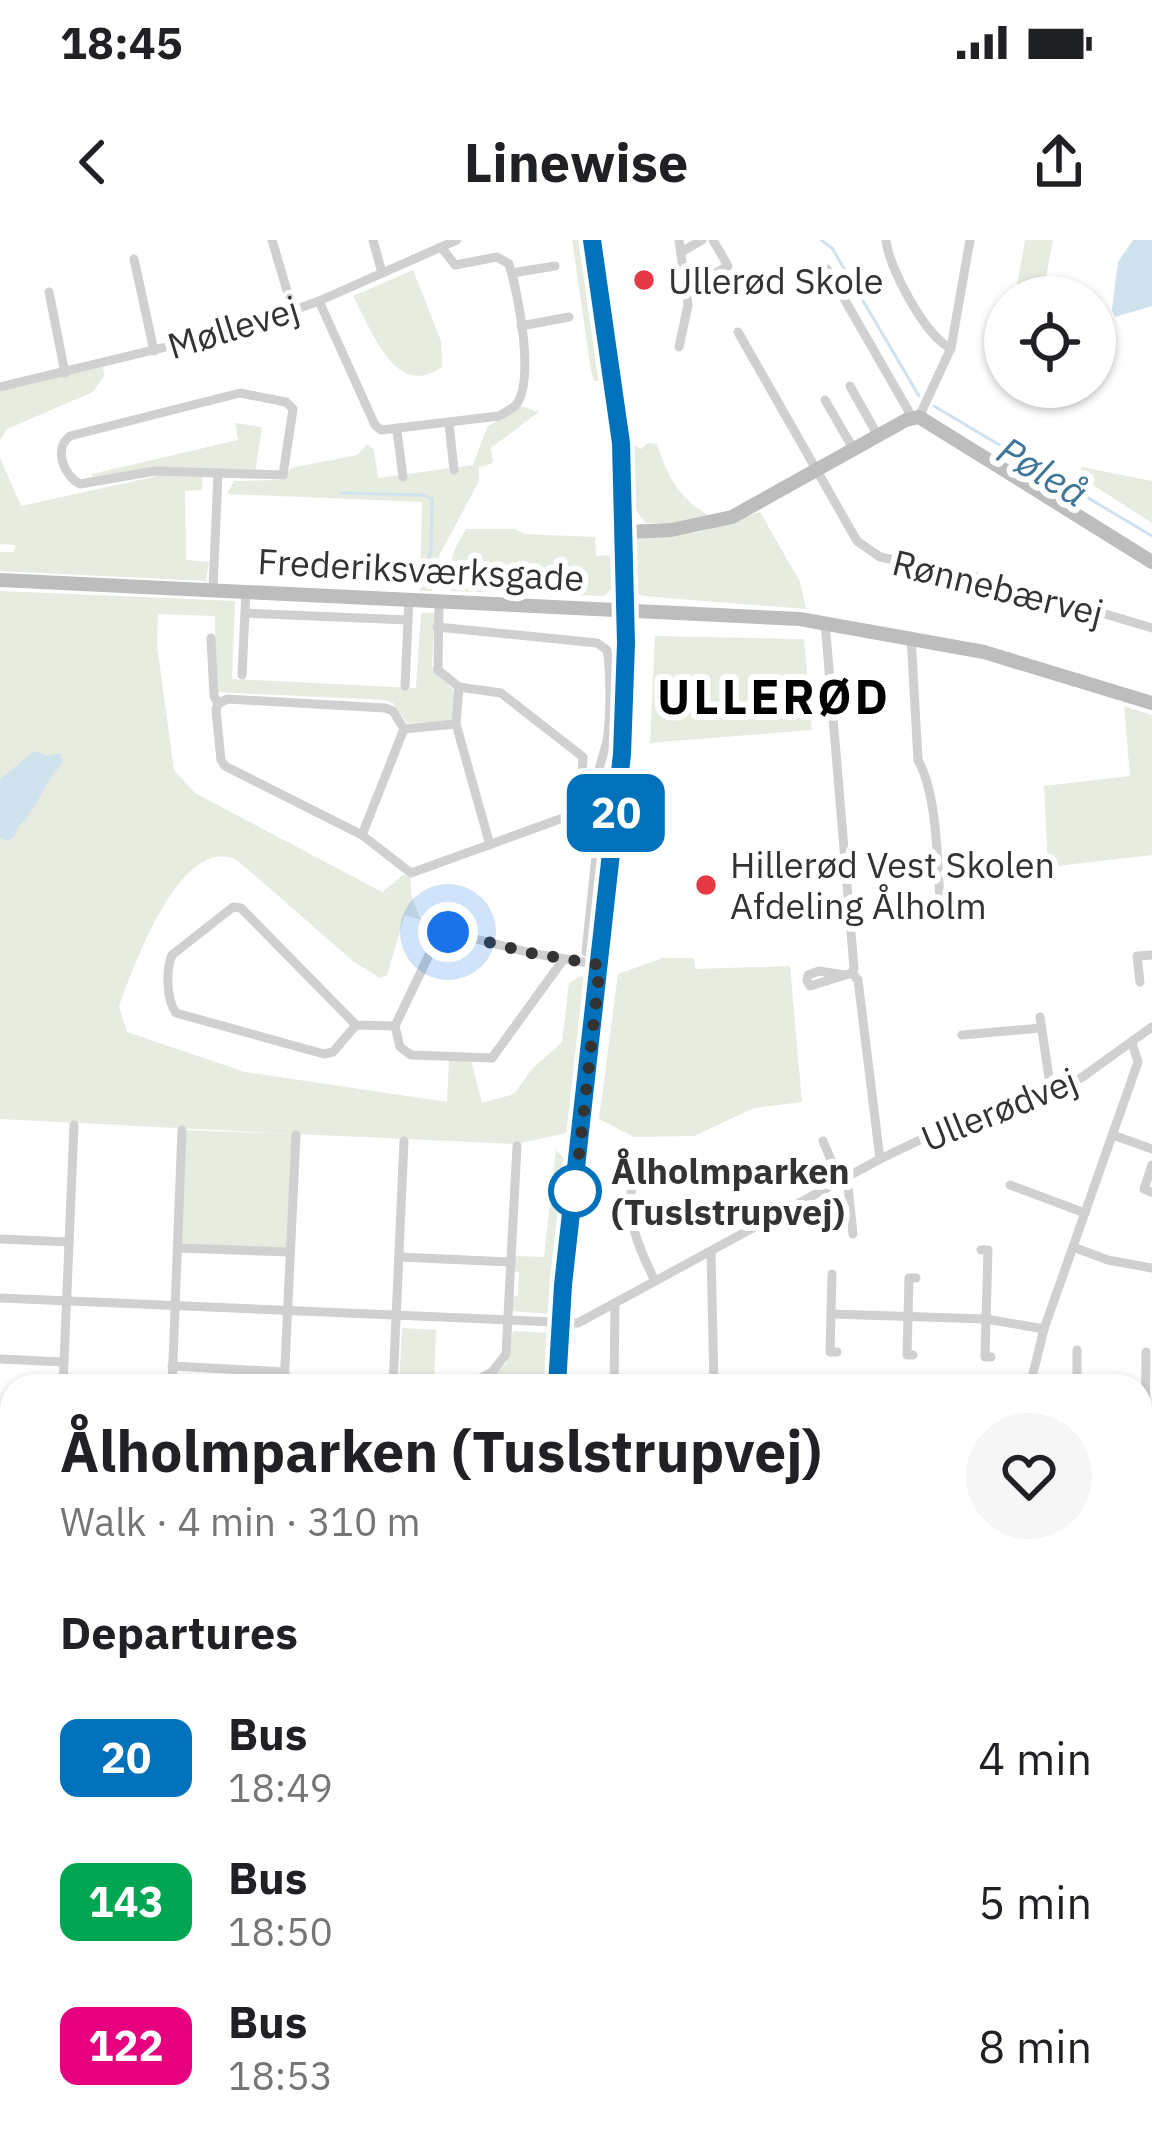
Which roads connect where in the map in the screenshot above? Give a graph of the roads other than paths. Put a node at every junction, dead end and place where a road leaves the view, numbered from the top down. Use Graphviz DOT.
graph roads {
  1 [pos="272,240"];
  2 [pos="373,240"];
  3 [pos="457,240"];
  4 [pos="592,240"];
  5 [pos="702,240"];
  6 [pos="712,240"];
  7 [pos="886,240"];
  8 [pos="970,240"];
  9 [pos="680,246"];
  10 [pos="441,247"];
  11 [pos="134,259"];
  12 [pos="555,266"];
  13 [pos="827,269"];
  14 [pos="382,273"];
  15 [pos="512,273"];
  16 [pos="687,290"];
  17 [pos="49,292"];
  18 [pos="319,301"];
  19 [pos="293,311"];
  20 [pos="569,317"];
  21 [pos="521,326"];
  22 [pos="738,332"];
  23 [pos="679,347"];
  24 [pos="951,348"];
  25 [pos="154,351"];
  26 [pos="65,373"];
  27 [pos="850,386"];
  28 [pos="0,387"];
  29 [pos="825,400"];
  30 [pos="915,417"];
  31 [pos="449,424"];
  32 [pos="397,430"];
  33 [pos="878,436"];
  34 [pos="854,450"];
  35 [pos="454,470"];
  36 [pos="819,470"];
  37 [pos="218,474"];
  38 [pos="403,477"];
  39 [pos="625,532"];
  40 [pos="1152,562"];
  41 [pos="0,580"];
  42 [pos="213,589"];
  43 [pos="245,591"];
  44 [pos="409,598"];
  45 [pos="439,599"];
  46 [pos="626,609"];
  47 [pos="244,613"];
  48 [pos="408,620"];
  49 [pos="825,622"];
  50 [pos="437,627"];
  51 [pos="1152,628"];
  52 [pos="910,636"];
  53 [pos="211,638"];
  54 [pos="242,675"];
  55 [pos="405,686"];
  56 [pos="459,687"];
  57 [pos="1152,703"];
  58 [pos="218,704"];
  59 [pos="456,724"];
  60 [pos="404,729"];
  61 [pos="582,785"];
  62 [pos="596,787"];
  63 [pos="362,835"];
  64 [pos="490,845"];
  65 [pos="941,914"];
  66 [pos="586,952"];
  67 [pos="1152,955"];
  68 [pos="563,960"];
  69 [pos="600,965"];
  70 [pos="1140,982"];
  71 [pos="356,1025"];
  72 [pos="395,1025"];
  73 [pos="1152,1027"];
  74 [pos="962,1035"];
  75 [pos="1132,1043"];
  76 [pos="1051,1091"];
  77 [pos="74,1125"];
  78 [pos="182,1130"];
  79 [pos="1113,1135"];
  80 [pos="296,1136"];
  81 [pos="404,1141"];
  82 [pos="823,1141"];
  83 [pos="517,1146"];
  84 [pos="1152,1149"];
  85 [pos="880,1159"];
  86 [pos="639,1166"];
  87 [pos="1152,1166"];
  88 [pos="844,1179"];
  89 [pos="1010,1185"];
  90 [pos="1150,1192"];
  91 [pos="1085,1213"];
  92 [pos="853,1234"];
  93 [pos="0,1238"];
  94 [pos="69,1242"];
  95 [pos="1073,1247"];
  96 [pos="178,1248"];
  97 [pos="981,1250"];
  98 [pos="711,1251"];
  99 [pos="290,1252"];
  100 [pos="399,1257"];
  101 [pos="511,1262"];
  102 [pos="1152,1268"];
  103 [pos="832,1274"];
  104 [pos="916,1278"];
  105 [pos="655,1281"];
  106 [pos="0,1298"];
  107 [pos="67,1302"];
  108 [pos="615,1303"];
  109 [pos="175,1306"];
  110 [pos="288,1311"];
  111 [pos="831,1314"];
  112 [pos="908,1316"];
  113 [pos="395,1317"];
  114 [pos="986,1319"];
  115 [pos="509,1322"];
  116 [pos="560,1325"];
  117 [pos="1044,1329"];
  118 [pos="1077,1350"];
  119 [pos="837,1352"];
  120 [pos="1146,1352"];
  121 [pos="913,1355"];
  122 [pos="991,1357"];
  123 [pos="0,1359"];
  124 [pos="64,1362"];
  125 [pos="172,1366"];
  126 [pos="285,1372"];
  127 [pos="64,1374"];
  128 [pos="172,1374"];
  129 [pos="393,1374"];
  130 [pos="485,1374"];
  131 [pos="558,1374"];
  132 [pos="614,1374"];
  133 [pos="714,1374"];
  134 [pos="1033,1374"];
  135 [pos="1077,1374"];
  136 [pos="1146,1374"];
  1 -- 19 [label="street"];
  2 -- 14 [label="street"];
  3 -- 10 [label="street, Møllevej"];
  4 -- 39 [label="street"];
  5 -- 9 [label="street"];
  6 -- 16 [label="street"];
  7 -- 24 [label="street"];
  8 -- 24 [label="street"];
  9 -- 16 [label="street"];
  10 -- 14 [label="street, Møllevej"];
  10 -- 15 [label="street"];
  11 -- 25 [label="street"];
  12 -- 15 [label="street"];
  13 -- 30 [label="street"];
  14 -- 18 [label="street, Møllevej"];
  15 -- 21 [label="street"];
  16 -- 23 [label="street"];
  17 -- 26 [label="street"];
  18 -- 19 [label="street, Møllevej"];
  18 -- 32 [label="street"];
  19 -- 25 [label="street, Møllevej"];
  20 -- 21 [label="street"];
  21 -- 31 [label="street"];
  22 -- 36 [label="street, Rønnebærvej"];
  24 -- 30 [label="street"];
  25 -- 26 [label="street, Møllevej"];
  26 -- 28 [label="street, Møllevej"];
  27 -- 33 [label="street"];
  29 -- 34 [label="street"];
  30 -- 33 [label="street"];
  30 -- 40 [label="street"];
  31 -- 32 [label="street"];
  31 -- 35 [label="street"];
  32 -- 38 [label="street"];
  33 -- 34 [label="street"];
  34 -- 36 [label="street"];
  36 -- 39 [label="street"];
  36 -- 51 [label="street, Rønnebærvej"];
  37 -- 37 [label="street"];
  37 -- 42 [label="street"];
  39 -- 46 [label="street"];
  41 -- 42 [label="street, Frederiksværksgade"];
  42 -- 43 [label="street, Frederiksværksgade"];
  43 -- 44 [label="street, Frederiksværksgade"];
  43 -- 47 [label="street"];
  44 -- 45 [label="street, Frederiksværksgade"];
  44 -- 48 [label="street"];
  45 -- 46 [label="street, Frederiksværksgade"];
  45 -- 50 [label="street"];
  46 -- 49 [label="street, Frederiksværksgade"];
  46 -- 69 [label="street"];
  47 -- 48 [label="street"];
  47 -- 54 [label="street"];
  48 -- 55 [label="street"];
  49 -- 52 [label="street, Frederiksværksgade"];
  49 -- 85 [label="street"];
  50 -- 56 [label="street"];
  50 -- 62 [label="street"];
  52 -- 57 [label="street, Frederiksværksgade"];
  52 -- 65 [label="street"];
  53 -- 58 [label="street"];
  56 -- 59 [label="street"];
  56 -- 61 [label="street"];
  58 -- 60 [label="street"];
  58 -- 63 [label="street"];
  59 -- 60 [label="street"];
  59 -- 64 [label="street"];
  60 -- 63 [label="street"];
  61 -- 62 [label="street"];
  61 -- 64 [label="street"];
  62 -- 66 [label="street"];
  63 -- 64 [label="street"];
  67 -- 70 [label="street"];
  68 -- 69 [label="street"];
  68 -- 72 [label="street"];
  68 -- 72 [label="street"];
  69 -- 116 [label="street"];
  71 -- 71 [label="street"];
  71 -- 72 [label="street"];
  73 -- 75 [label="street, Ullerødvej"];
  74 -- 76 [label="street"];
  75 -- 76 [label="street, Ullerødvej"];
  75 -- 79 [label="street"];
  76 -- 85 [label="street, Ullerødvej"];
  77 -- 94 [label="street"];
  78 -- 96 [label="street"];
  79 -- 84 [label="street"];
  79 -- 91 [label="street"];
  80 -- 99 [label="street"];
  81 -- 100 [label="street"];
  82 -- 88 [label="street"];
  83 -- 101 [label="street"];
  85 -- 88 [label="street, Ullerødvej"];
  86 -- 105 [label="street"];
  87 -- 90 [label="street"];
  88 -- 92 [label="street"];
  88 -- 98 [label="street, Ullerødvej"];
  89 -- 91 [label="street"];
  91 -- 95 [label="street"];
  93 -- 94 [label="street"];
  94 -- 107 [label="street"];
  95 -- 102 [label="street"];
  95 -- 117 [label="street"];
  96 -- 99 [label="street"];
  96 -- 109 [label="street"];
  97 -- 114 [label="street"];
  98 -- 105 [label="street, Ullerødvej"];
  98 -- 133 [label="street"];
  99 -- 110 [label="street"];
  100 -- 101 [label="street"];
  100 -- 113 [label="street"];
  101 -- 115 [label="street"];
  103 -- 111 [label="street"];
  104 -- 112 [label="street"];
  105 -- 108 [label="street, Ullerødvej"];
  106 -- 107 [label="street"];
  107 -- 109 [label="street"];
  107 -- 124 [label="street"];
  108 -- 116 [label="street, Ullerødvej"];
  108 -- 132 [label="street"];
  109 -- 110 [label="street"];
  109 -- 125 [label="street"];
  110 -- 113 [label="street"];
  110 -- 126 [label="street"];
  111 -- 112 [label="street"];
  111 -- 119 [label="street"];
  112 -- 114 [label="street"];
  112 -- 121 [label="street"];
  113 -- 115 [label="street"];
  113 -- 129 [label="street"];
  114 -- 117 [label="street"];
  114 -- 122 [label="street"];
  115 -- 116 [label="street"];
  115 -- 130 [label="street"];
  116 -- 131 [label="street"];
  117 -- 134 [label="street"];
  118 -- 135 [label="street"];
  120 -- 136 [label="street"];
  123 -- 124 [label="street"];
  124 -- 127 [label="street"];
  125 -- 126 [label="street"];
  125 -- 128 [label="street"];
}
